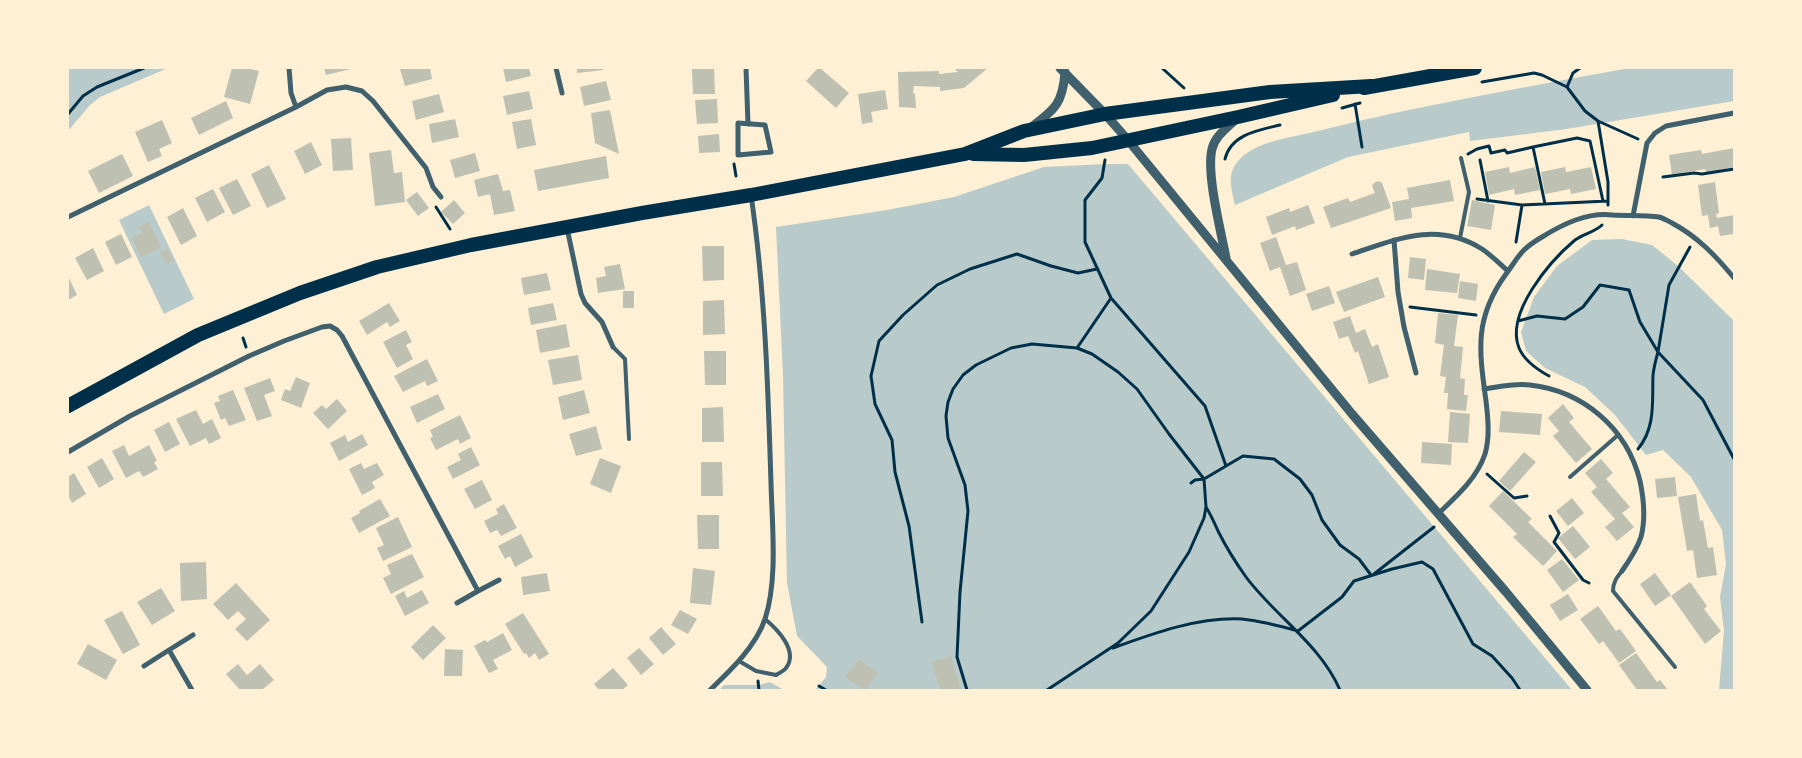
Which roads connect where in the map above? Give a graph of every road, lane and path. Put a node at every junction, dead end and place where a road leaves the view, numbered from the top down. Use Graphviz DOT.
graph roads {
  1 [pos="144,68"];
  2 [pos="289,68"];
  3 [pos="556,68"];
  4 [pos="746,68"];
  5 [pos="1162,68"];
  6 [pos="1475,68"];
  7 [pos="1580,68"];
  8 [pos="1063,70"];
  9 [pos="1475,83"];
  10 [pos="1372,86"];
  11 [pos="1566,87"];
  12 [pos="1184,88"];
  13 [pos="562,93"];
  14 [pos="1367,101"];
  15 [pos="1356,104"];
  16 [pos="296,108"];
  17 [pos="1336,109"];
  18 [pos="1734,113"];
  19 [pos="68,114"];
  20 [pos="1105,114"];
  21 [pos="1238,117"];
  22 [pos="1598,121"];
  23 [pos="1289,122"];
  24 [pos="748,124"];
  25 [pos="1024,131"];
  26 [pos="1127,139"];
  27 [pos="1647,143"];
  28 [pos="1362,147"];
  29 [pos="1533,147"];
  30 [pos="1092,148"];
  31 [pos="965,154"];
  32 [pos="1461,158"];
  33 [pos="1211,160"];
  34 [pos="1480,160"];
  35 [pos="1734,168"];
  36 [pos="735,169"];
  37 [pos="736,176"];
  38 [pos="1663,177"];
  39 [pos="751,195"];
  40 [pos="441,197"];
  41 [pos="1468,197"];
  42 [pos="1603,200"];
  43 [pos="1488,201"];
  44 [pos="1608,201"];
  45 [pos="1545,204"];
  46 [pos="1522,205"];
  47 [pos="1606,214"];
  48 [pos="1633,216"];
  49 [pos="68,217"];
  50 [pos="567,227"];
  51 [pos="450,229"];
  52 [pos="1460,238"];
  53 [pos="1394,240"];
  54 [pos="1352,254"];
  55 [pos="1516,258"];
  56 [pos="1682,258"];
  57 [pos="1226,260"];
  58 [pos="1097,269"];
  59 [pos="1508,271"];
  60 [pos="1734,278"];
  61 [pos="1111,298"];
  62 [pos="1400,306"];
  63 [pos="1484,316"];
  64 [pos="1518,321"];
  65 [pos="614,347"];
  66 [pos="1077,348"];
  67 [pos="1658,352"];
  68 [pos="1416,372"];
  69 [pos="1484,389"];
  70 [pos="1557,391"];
  71 [pos="68,406"];
  72 [pos="1618,435"];
  73 [pos="629,439"];
  74 [pos="68,452"];
  75 [pos="1631,457"];
  76 [pos="1734,459"];
  77 [pos="1226,466"];
  78 [pos="1478,469"];
  79 [pos="1570,476"];
  80 [pos="1204,479"];
  81 [pos="1191,483"];
  82 [pos="1527,496"];
  83 [pos="1206,507"];
  84 [pos="1439,513"];
  85 [pos="1550,516"];
  86 [pos="1622,571"];
  87 [pos="1371,575"];
  88 [pos="500,580"];
  89 [pos="1589,583"];
  90 [pos="478,591"];
  91 [pos="457,603"];
  92 [pos="765,619"];
  93 [pos="922,622"];
  94 [pos="1298,631"];
  95 [pos="193,635"];
  96 [pos="169,650"];
  97 [pos="1107,650"];
  98 [pos="738,661"];
  99 [pos="144,666"];
  100 [pos="1675,667"];
  101 [pos="819,686"];
  102 [pos="192,690"];
  103 [pos="710,690"];
  104 [pos="826,690"];
  105 [pos="967,690"];
  106 [pos="1047,690"];
  107 [pos="1340,690"];
  108 [pos="1520,690"];
  109 [pos="1587,690"];
  1 -- 19 [label="path"];
  2 -- 16 [label="street"];
  3 -- 13 [label="street"];
  4 -- 24 [label="street"];
  5 -- 12 [label="path"];
  6 -- 10 [label="highway"];
  7 -- 11 [label="path"];
  8 -- 20 [label="street"];
  8 -- 25 [label="street"];
  9 -- 11 [label="path"];
  10 -- 20 [label="highway"];
  10 -- 21 [label="highway"];
  11 -- 22 [label="path"];
  14 -- 15 [label="path"];
  15 -- 17 [label="path"];
  15 -- 28 [label="path"];
  16 -- 40 [label="street"];
  16 -- 49 [label="street"];
  18 -- 27 [label="street"];
  20 -- 25 [label="highway"];
  20 -- 26 [label="street"];
  21 -- 26 [label="highway"];
  21 -- 33 [label="street"];
  22 -- 27 [label="path"];
  22 -- 44 [label="path"];
  23 -- 33 [label="path"];
  24 -- 24 [label="street"];
  25 -- 31 [label="highway"];
  26 -- 30 [label="highway"];
  26 -- 57 [label="street"];
  27 -- 48 [label="street"];
  29 -- 32 [label="path"];
  29 -- 42 [label="path"];
  29 -- 45 [label="path"];
  30 -- 31 [label="highway"];
  30 -- 58 [label="path"];
  31 -- 39 [label="highway"];
  32 -- 41 [label="lane"];
  33 -- 57 [label="street"];
  34 -- 43 [label="path"];
  35 -- 38 [label="path"];
  36 -- 37 [label="path"];
  39 -- 50 [label="highway"];
  39 -- 92 [label="street"];
  40 -- 51 [label="path"];
  41 -- 43 [label="path"];
  41 -- 52 [label="lane"];
  42 -- 44 [label="path"];
  42 -- 45 [label="path"];
  43 -- 46 [label="path"];
  44 -- 47 [label="path"];
  45 -- 46 [label="path"];
  46 -- 55 [label="path"];
  47 -- 48 [label="street"];
  47 -- 55 [label="street"];
  47 -- 64 [label="path"];
  48 -- 60 [label="street"];
  50 -- 65 [label="street"];
  50 -- 71 [label="highway"];
  52 -- 53 [label="street"];
  52 -- 59 [label="street"];
  53 -- 54 [label="street"];
  53 -- 62 [label="street"];
  55 -- 59 [label="street"];
  56 -- 67 [label="path"];
  57 -- 84 [label="street"];
  58 -- 61 [label="path"];
  58 -- 93 [label="path"];
  59 -- 63 [label="street"];
  61 -- 66 [label="path"];
  61 -- 77 [label="path"];
  62 -- 63 [label="path"];
  62 -- 68 [label="street"];
  63 -- 69 [label="street"];
  64 -- 67 [label="path"];
  64 -- 70 [label="path"];
  65 -- 73 [label="lane"];
  66 -- 80 [label="path"];
  66 -- 105 [label="path"];
  67 -- 75 [label="path"];
  67 -- 76 [label="path"];
  69 -- 70 [label="street"];
  69 -- 78 [label="street"];
  70 -- 72 [label="street"];
  72 -- 75 [label="street"];
  72 -- 79 [label="lane"];
  74 -- 90 [label="street"];
  75 -- 86 [label="street"];
  77 -- 80 [label="path"];
  77 -- 87 [label="path"];
  78 -- 82 [label="path"];
  78 -- 84 [label="street"];
  80 -- 81 [label="path"];
  80 -- 83 [label="path"];
  83 -- 94 [label="path"];
  83 -- 97 [label="path"];
  84 -- 87 [label="path"];
  84 -- 109 [label="street"];
  85 -- 89 [label="path"];
  86 -- 100 [label="lane"];
  87 -- 94 [label="path"];
  87 -- 108 [label="path"];
  88 -- 90 [label="street"];
  90 -- 91 [label="street"];
  92 -- 98 [label="street"];
  92 -- 98 [label="lane"];
  94 -- 97 [label="path"];
  94 -- 107 [label="path"];
  95 -- 96 [label="street"];
  96 -- 99 [label="street"];
  96 -- 102 [label="street"];
  97 -- 106 [label="path"];
  98 -- 103 [label="street"];
  101 -- 104 [label="path"];
}
